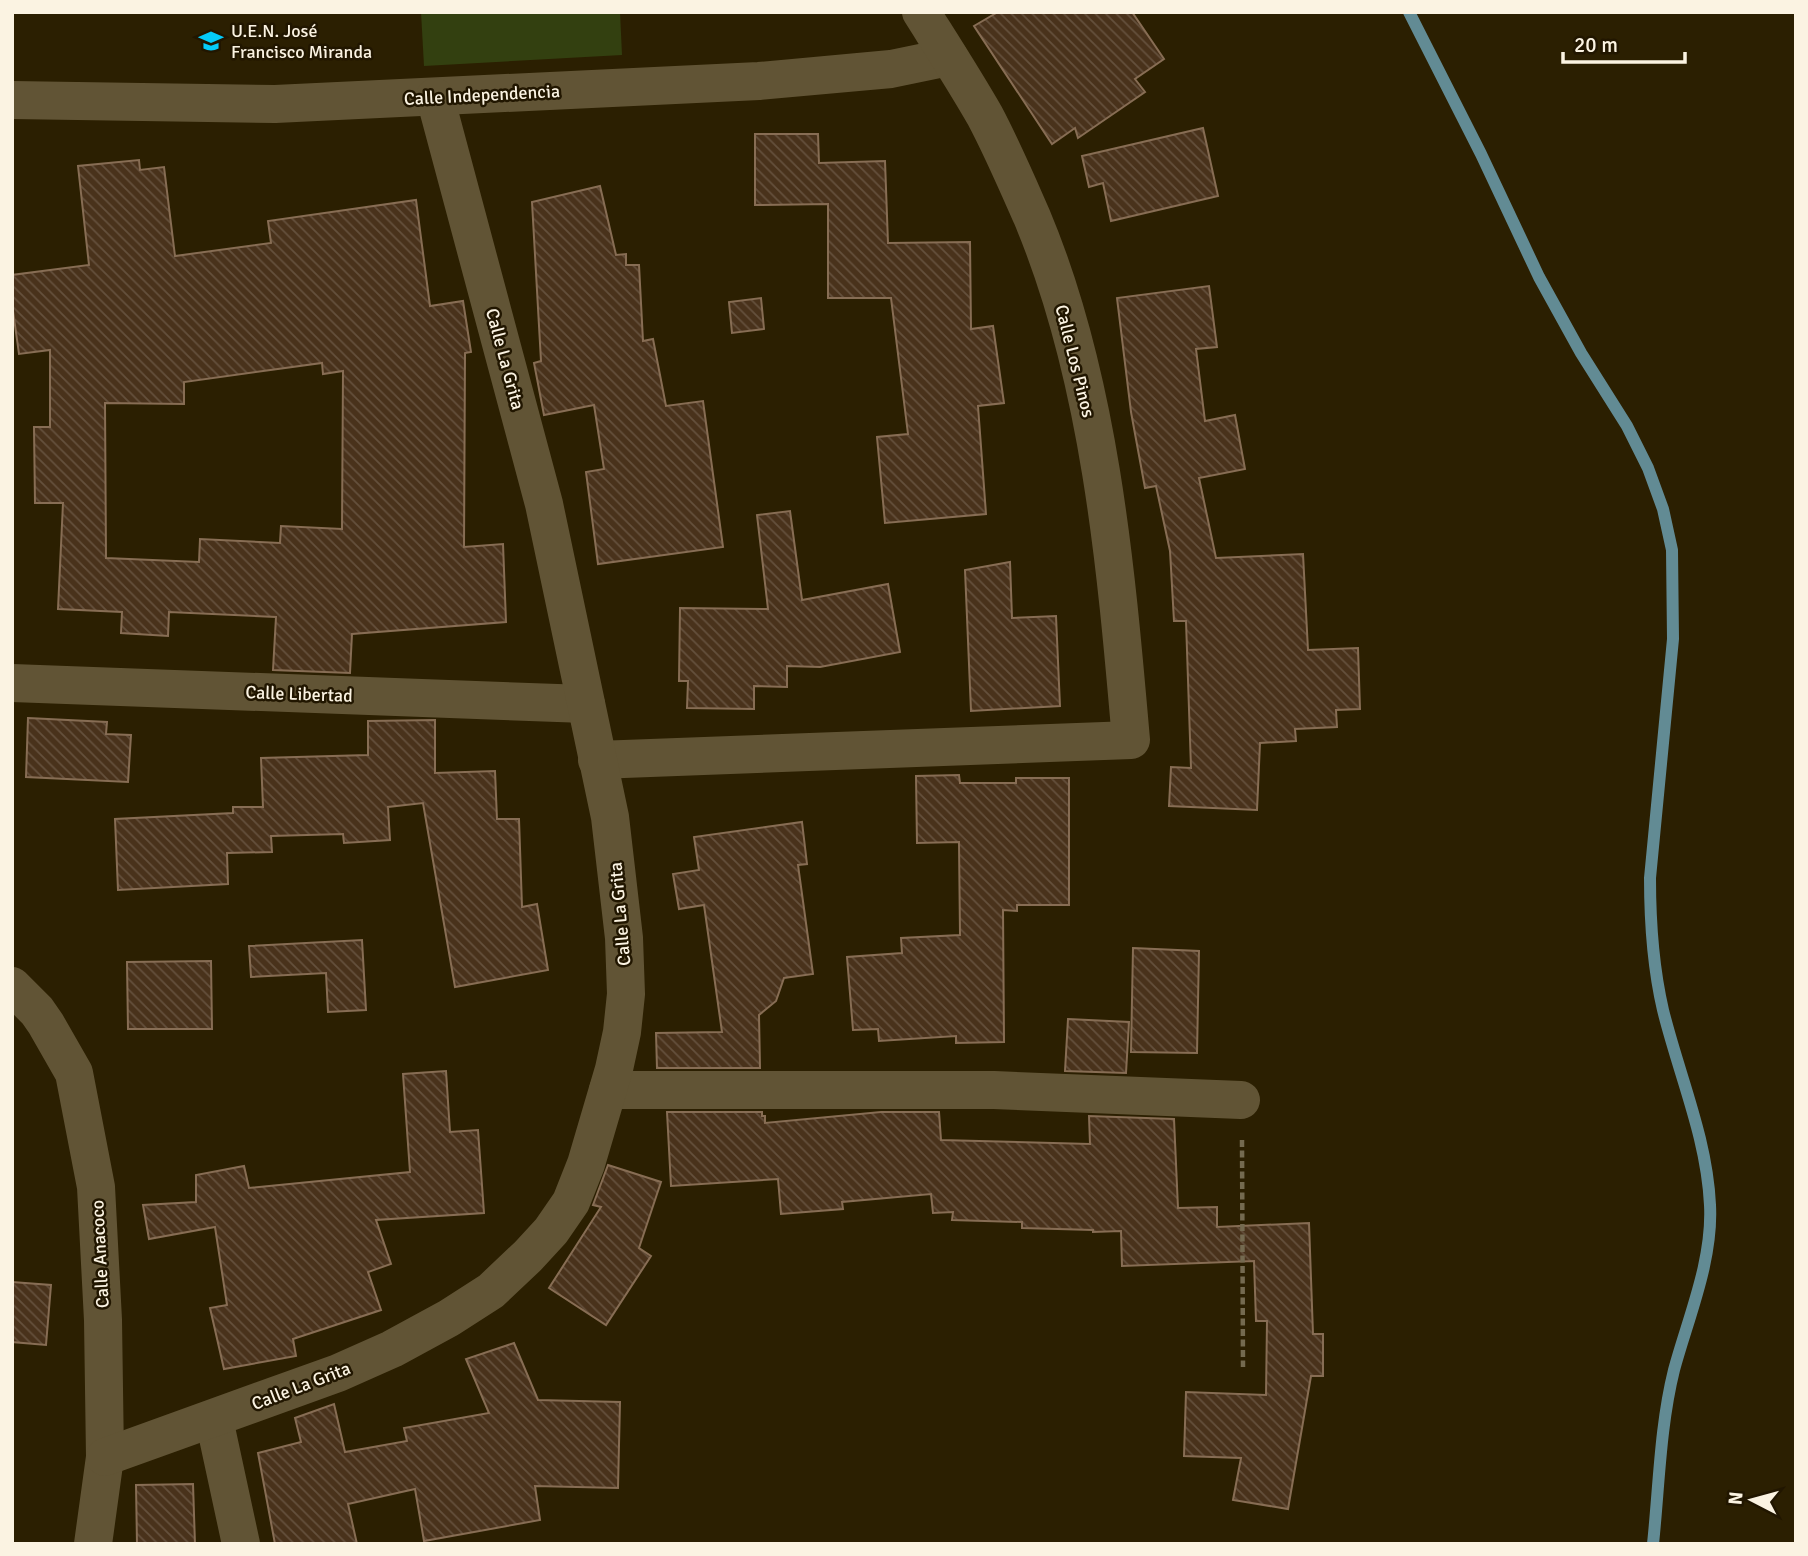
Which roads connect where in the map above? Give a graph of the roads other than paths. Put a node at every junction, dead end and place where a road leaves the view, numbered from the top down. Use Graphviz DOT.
graph roads {
  1 [pos="921,12"];
  2 [pos="949,57"];
  3 [pos="435,97"];
  4 [pos="12,100"];
  5 [pos="12,683"];
  6 [pos="586,704"];
  7 [pos="597,760"];
  8 [pos="12,986"];
  9 [pos="608,1090"];
  10 [pos="1241,1100"];
  11 [pos="214,1419"];
  12 [pos="105,1457"];
  13 [pos="93,1544"];
  14 [pos="242,1544"];
  1 -- 2 [label="street, Calle Los Pinos"];
  2 -- 3 [label="street, Calle Independencia"];
  2 -- 7 [label="street, Calle Los Pinos"];
  3 -- 4 [label="street, Calle Independencia"];
  3 -- 6 [label="street, Calle La Grita"];
  5 -- 6 [label="street, Calle Libertad"];
  6 -- 7 [label="street, Calle La Grita"];
  7 -- 9 [label="street, Calle La Grita"];
  8 -- 12 [label="street, Calle Anacoco"];
  9 -- 10 [label="street"];
  9 -- 11 [label="street, Calle La Grita"];
  11 -- 12 [label="street, Calle La Grita"];
  11 -- 14 [label="street"];
  12 -- 13 [label="street, Calle Anacoco"];
}
